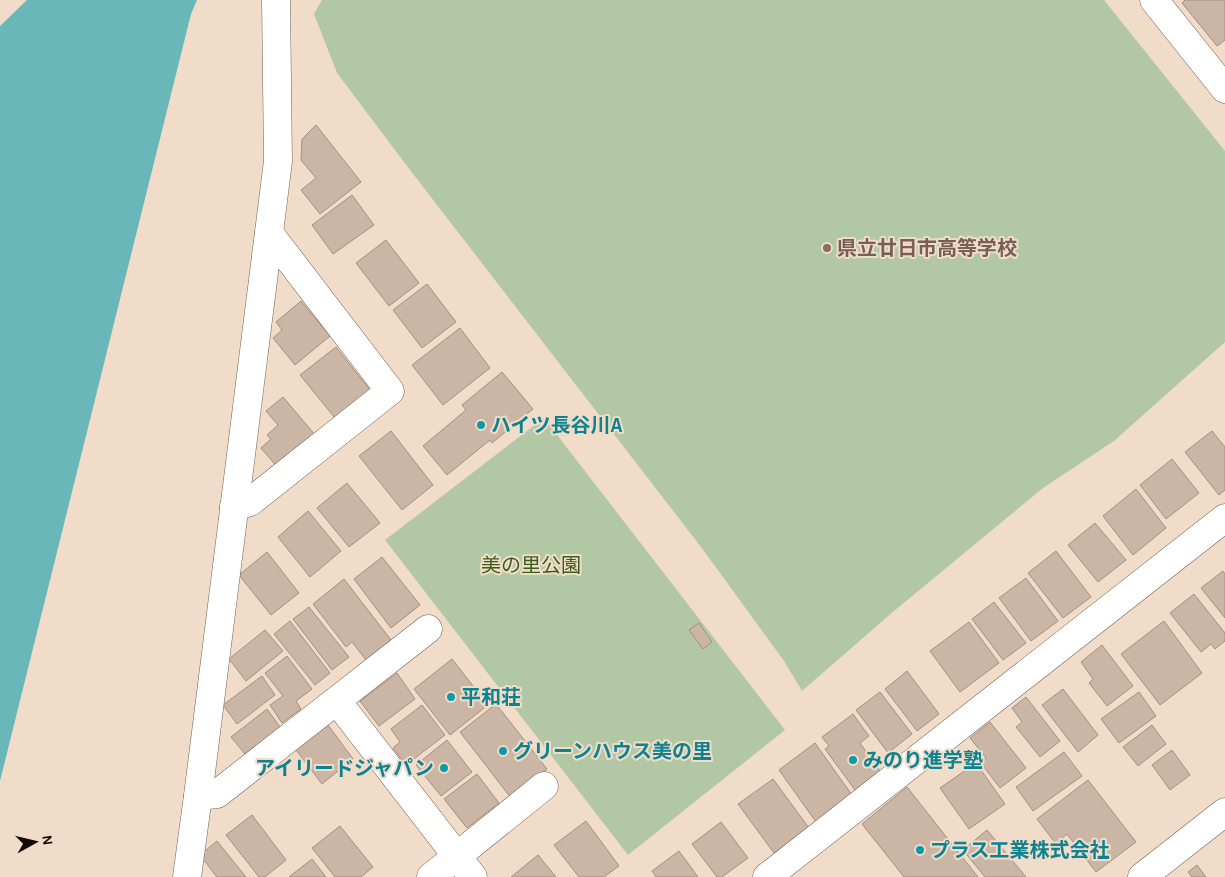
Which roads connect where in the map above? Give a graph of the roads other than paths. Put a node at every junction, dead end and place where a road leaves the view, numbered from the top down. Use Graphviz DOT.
graph roads {
  1 [pos="276,0"];
  2 [pos="1154,0"];
  3 [pos="1225,89"];
  4 [pos="269,234"];
  5 [pos="234,507"];
  6 [pos="1225,518"];
  7 [pos="428,629"];
  8 [pos="337,700"];
  9 [pos="544,786"];
  10 [pos="198,796"];
  11 [pos="1225,812"];
  12 [pos="465,867"];
  13 [pos="187,877"];
  14 [pos="432,877"];
  15 [pos="768,877"];
  16 [pos="1142,877"];
  1 -- 4 [label="street"];
  2 -- 3 [label="street"];
  4 -- 5 [label="street"];
  4 -- 5 [label="street"];
  5 -- 10 [label="street"];
  6 -- 15 [label="street"];
  7 -- 8 [label="street"];
  8 -- 10 [label="street"];
  8 -- 12 [label="street"];
  9 -- 12 [label="street"];
  10 -- 13 [label="street"];
  11 -- 16 [label="street"];
  12 -- 14 [label="street"];
}
